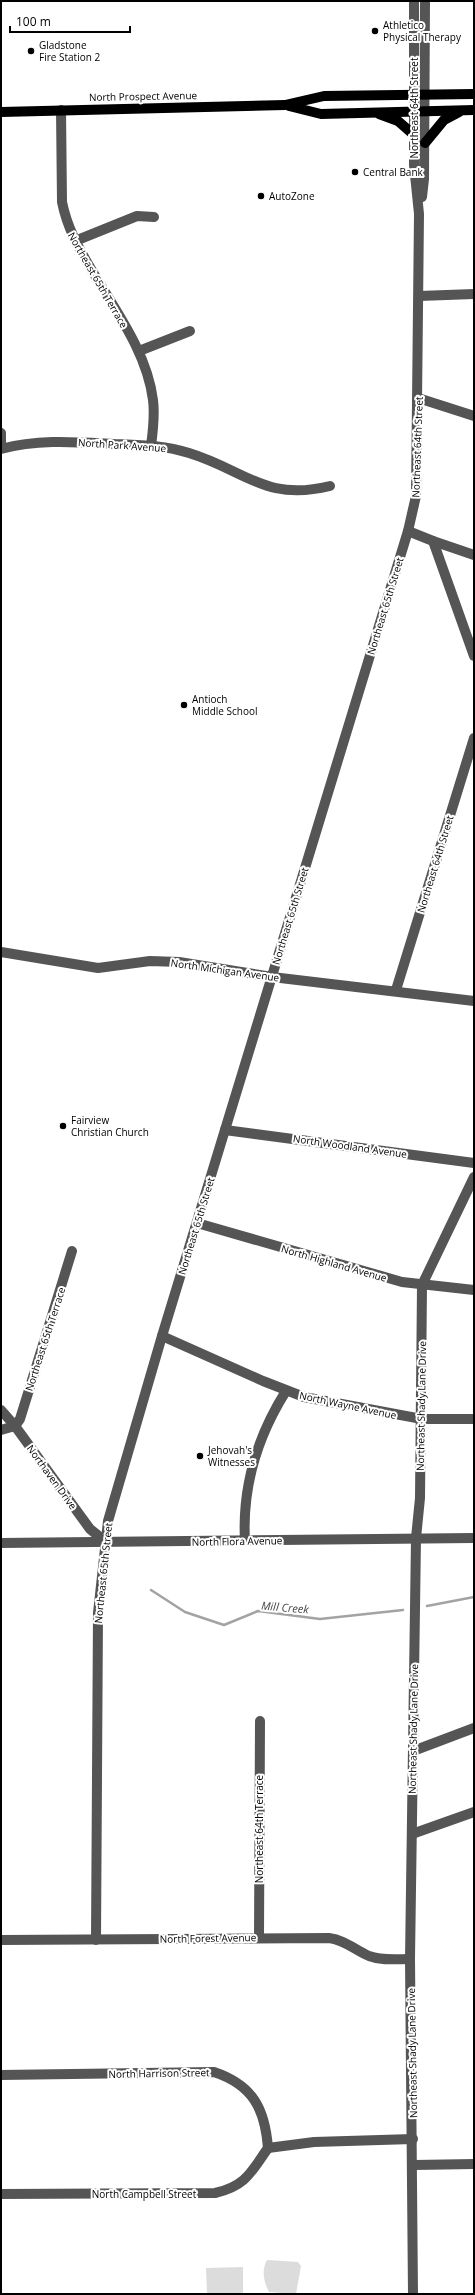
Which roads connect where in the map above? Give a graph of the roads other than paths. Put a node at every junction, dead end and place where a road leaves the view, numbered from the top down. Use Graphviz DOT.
graph roads {
  1 [pos="414,1"];
  2 [pos="425,1"];
  3 [pos="414,94"];
  4 [pos="425,94"];
  5 [pos="474,94"];
  6 [pos="285,105"];
  7 [pos="61,110"];
  8 [pos="414,110"];
  9 [pos="425,110"];
  10 [pos="473,110"];
  11 [pos="1,112"];
  12 [pos="373,112"];
  13 [pos="414,135"];
  14 [pos="424,143"];
  15 [pos="419,214"];
  16 [pos="154,217"];
  17 [pos="75,241"];
  18 [pos="474,294"];
  19 [pos="419,296"];
  20 [pos="190,332"];
  21 [pos="139,352"];
  22 [pos="418,398"];
  23 [pos="474,416"];
  24 [pos="1,433"];
  25 [pos="151,446"];
  26 [pos="1,448"];
  27 [pos="330,486"];
  28 [pos="408,531"];
  29 [pos="433,541"];
  30 [pos="474,555"];
  31 [pos="474,656"];
  32 [pos="474,738"];
  33 [pos="1,952"];
  34 [pos="272,977"];
  35 [pos="396,990"];
  36 [pos="474,1001"];
  37 [pos="225,1130"];
  38 [pos="474,1163"];
  39 [pos="474,1177"];
  40 [pos="197,1224"];
  41 [pos="72,1251"];
  42 [pos="422,1285"];
  43 [pos="474,1290"];
  44 [pos="162,1336"];
  45 [pos="286,1391"];
  46 [pos="1,1410"];
  47 [pos="422,1419"];
  48 [pos="474,1420"];
  49 [pos="15,1426"];
  50 [pos="1,1430"];
  51 [pos="416,1538"];
  52 [pos="474,1538"];
  53 [pos="245,1541"];
  54 [pos="106,1542"];
  55 [pos="1,1543"];
  56 [pos="260,1721"];
  57 [pos="474,1728"];
  58 [pos="413,1751"];
  59 [pos="474,1812"];
  60 [pos="412,1834"];
  61 [pos="259,1938"];
  62 [pos="1,1940"];
  63 [pos="96,1940"];
  64 [pos="410,1959"];
  65 [pos="1,2075"];
  66 [pos="413,2139"];
  67 [pos="268,2148"];
  68 [pos="474,2164"];
  69 [pos="414,2165"];
  70 [pos="1,2194"];
  71 [pos="413,2294"];
  1 -- 3 [label="street, Northeast 64th Street"];
  2 -- 4 [label="street, Northeast 64th Street"];
  3 -- 4 [label="main road, North Prospect Avenue"];
  3 -- 6 [label="main road, North Prospect Avenue"];
  3 -- 8 [label="street, Northeast 64th Street"];
  4 -- 5 [label="main road, North Prospect Avenue"];
  4 -- 9 [label="street, Northeast 64th Street"];
  6 -- 7 [label="main road, North Prospect Avenue"];
  6 -- 12 [label="main road, North Prospect Avenue"];
  7 -- 11 [label="main road, North Prospect Avenue"];
  7 -- 17 [label="street, Northeast 65th Terrace"];
  8 -- 9 [label="main road, North Prospect Avenue"];
  8 -- 12 [label="main road, North Prospect Avenue"];
  8 -- 13 [label="street, Northeast 64th Street"];
  9 -- 10 [label="main road, North Prospect Avenue"];
  9 -- 14 [label="street, Northeast 64th Street"];
  10 -- 14 [label="main road"];
  12 -- 13 [label="main road"];
  13 -- 15 [label="street, Northeast 64th Street"];
  14 -- 15 [label="street, Northeast 64th Street"];
  15 -- 19 [label="street, Northeast 64th Street"];
  16 -- 17 [label="street"];
  17 -- 21 [label="street, Northeast 65th Terrace"];
  18 -- 19 [label="street"];
  19 -- 22 [label="street, Northeast 64th Street"];
  20 -- 21 [label="street"];
  21 -- 25 [label="street, Northeast 65th Terrace"];
  22 -- 23 [label="street"];
  22 -- 28 [label="street, Northeast 64th Street"];
  24 -- 26 [label="street"];
  25 -- 26 [label="street, North Park Avenue"];
  25 -- 27 [label="street, North Park Avenue"];
  28 -- 29 [label="street"];
  28 -- 34 [label="street, Northeast 65th Street"];
  29 -- 30 [label="street"];
  29 -- 31 [label="street"];
  32 -- 35 [label="street, Northeast 64th Street"];
  33 -- 34 [label="street, North Michigan Avenue"];
  34 -- 35 [label="street, North Michigan Avenue"];
  34 -- 37 [label="street, Northeast 65th Street"];
  35 -- 36 [label="street, North Michigan Avenue"];
  37 -- 38 [label="street, North Woodland Avenue"];
  37 -- 40 [label="street, Northeast 65th Street"];
  39 -- 42 [label="street, Northeast Shady Lane Drive"];
  40 -- 42 [label="street, North Highland Avenue"];
  40 -- 44 [label="street, Northeast 65th Street"];
  41 -- 49 [label="street, Northeast 65th Terrace"];
  42 -- 43 [label="street, North Highland Avenue"];
  42 -- 47 [label="street, Northeast Shady Lane Drive"];
  44 -- 45 [label="street, North Wayne Avenue"];
  44 -- 54 [label="street, Northeast 65th Street"];
  45 -- 47 [label="street, North Wayne Avenue"];
  45 -- 53 [label="street"];
  46 -- 49 [label="street, Northaven Drive"];
  47 -- 48 [label="street, North Wayne Avenue"];
  47 -- 51 [label="street, Northeast Shady Lane Drive"];
  49 -- 50 [label="street"];
  49 -- 54 [label="street, Northaven Drive"];
  51 -- 52 [label="street, North Flora Avenue"];
  51 -- 53 [label="street, North Flora Avenue"];
  51 -- 58 [label="street, Northeast Shady Lane Drive"];
  53 -- 54 [label="street, North Flora Avenue"];
  54 -- 55 [label="street, North Flora Avenue"];
  54 -- 63 [label="street, Northeast 65th Street"];
  56 -- 61 [label="street, Northeast 64th Terrace"];
  57 -- 58 [label="street"];
  58 -- 60 [label="street, Northeast Shady Lane Drive"];
  59 -- 60 [label="street"];
  60 -- 64 [label="street, Northeast Shady Lane Drive"];
  61 -- 63 [label="street, North Forest Avenue"];
  61 -- 64 [label="street, North Forest Avenue"];
  62 -- 63 [label="street, North Forest Avenue"];
  64 -- 66 [label="street, Northeast Shady Lane Drive"];
  65 -- 67 [label="street, North Harrison Street"];
  66 -- 67 [label="street"];
  66 -- 69 [label="street, Northeast Shady Lane Drive"];
  67 -- 70 [label="street, North Campbell Street"];
  68 -- 69 [label="street"];
  69 -- 71 [label="street, Northeast Shady Lane Drive"];
}
